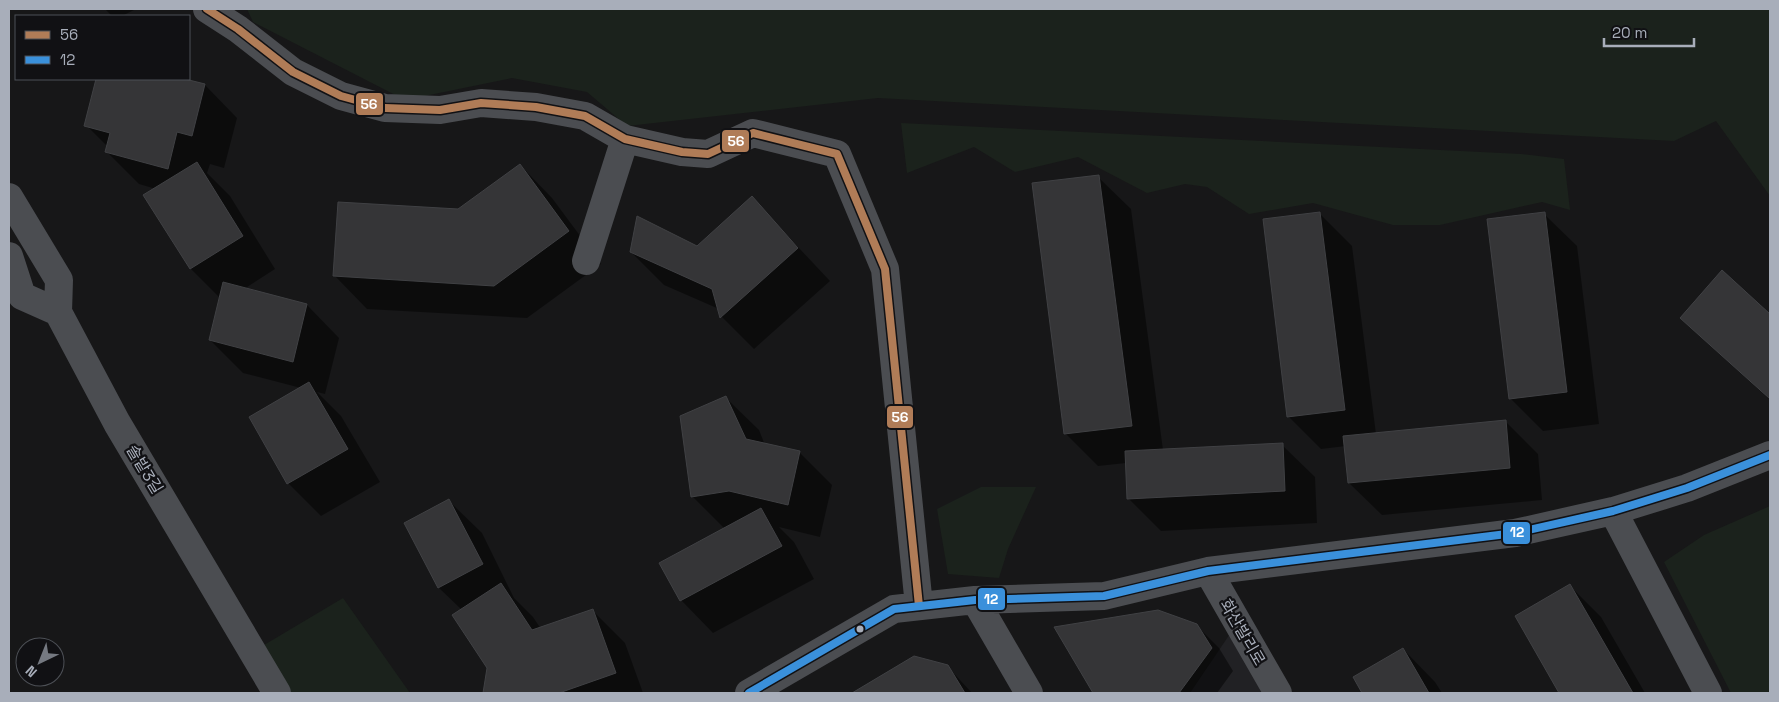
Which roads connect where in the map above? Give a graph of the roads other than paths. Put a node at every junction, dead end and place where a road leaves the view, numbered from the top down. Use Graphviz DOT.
graph roads {
  1 [pos="207,9"];
  2 [pos="625,139"];
  3 [pos="9,197"];
  4 [pos="9,256"];
  5 [pos="586,260"];
  6 [pos="58,312"];
  7 [pos="1770,455"];
  8 [pos="1613,511"];
  9 [pos="1208,571"];
  10 [pos="975,600"];
  11 [pos="920,606"];
  12 [pos="277,693"];
  13 [pos="750,693"];
  14 [pos="1029,693"];
  15 [pos="1278,693"];
  16 [pos="1708,693"];
  1 -- 2 [label="street"];
  2 -- 5 [label="street"];
  2 -- 11 [label="street"];
  3 -- 6 [label="street"];
  4 -- 6 [label="street"];
  6 -- 12 [label="street, 솔밭3길"];
  7 -- 8 [label="street"];
  8 -- 9 [label="street"];
  8 -- 16 [label="street"];
  9 -- 10 [label="street"];
  9 -- 15 [label="street, 화산발리로"];
  10 -- 11 [label="street"];
  10 -- 14 [label="street"];
  11 -- 13 [label="street"];
}
